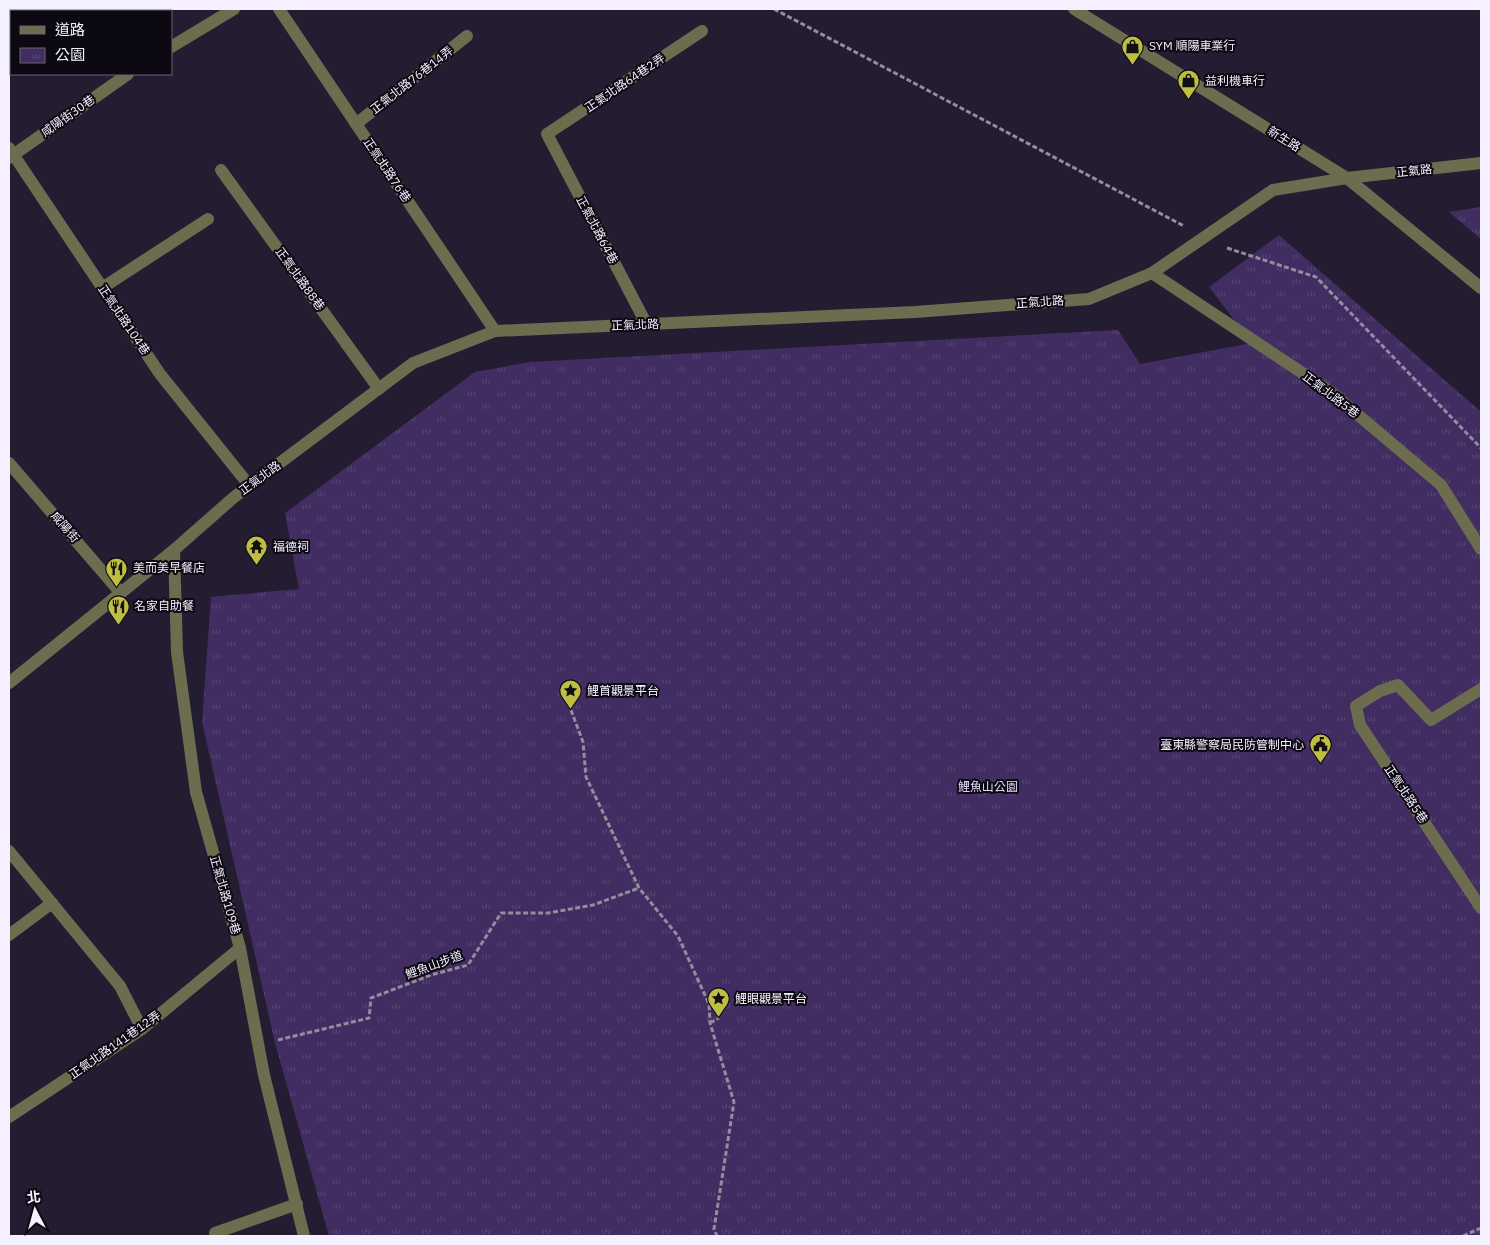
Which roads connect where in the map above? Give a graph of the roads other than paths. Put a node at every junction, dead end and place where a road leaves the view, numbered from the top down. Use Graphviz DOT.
graph roads {
  1 [pos="234,9"];
  2 [pos="279,9"];
  3 [pos="1078,10"];
  4 [pos="702,30"];
  5 [pos="467,36"];
  6 [pos="172,46"];
  7 [pos="127,75"];
  8 [pos="356,124"];
  9 [pos="547,134"];
  10 [pos="10,154"];
  11 [pos="1481,163"];
  12 [pos="221,170"];
  13 [pos="1347,178"];
  14 [pos="208,219"];
  15 [pos="1152,273"];
  16 [pos="102,288"];
  17 [pos="1481,288"];
  18 [pos="647,325"];
  19 [pos="495,330"];
  20 [pos="379,389"];
  21 [pos="9,462"];
  22 [pos="249,486"];
  23 [pos="1481,549"];
  24 [pos="174,550"];
  25 [pos="120,592"];
  26 [pos="9,683"];
  27 [pos="1481,689"];
  28 [pos="9,851"];
  29 [pos="52,903"];
  30 [pos="1481,908"];
  31 [pos="9,936"];
  32 [pos="240,948"];
  33 [pos="142,1029"];
  34 [pos="9,1117"];
  35 [pos="298,1204"];
  36 [pos="216,1233"];
  37 [pos="304,1236"];
  1 -- 6 [label="street"];
  2 -- 8 [label="street, 正氣北路76巷"];
  3 -- 13 [label="street, 新生路"];
  4 -- 9 [label="street, 正氣北路64巷2弄"];
  5 -- 8 [label="street, 正氣北路76巷14弄"];
  7 -- 10 [label="street, 咸陽街30巷"];
  8 -- 19 [label="street, 正氣北路76巷"];
  9 -- 18 [label="street, 正氣北路64巷"];
  10 -- 16 [label="street, 正氣北路104巷"];
  11 -- 13 [label="street, 正氣路"];
  12 -- 20 [label="street, 正氣北路88巷"];
  13 -- 15 [label="street, 正氣北路"];
  13 -- 17 [label="street, 新生路"];
  14 -- 16 [label="street"];
  15 -- 18 [label="street, 正氣北路"];
  15 -- 23 [label="street, 正氣北路5巷"];
  16 -- 22 [label="street, 正氣北路104巷"];
  18 -- 19 [label="street, 正氣北路"];
  19 -- 20 [label="street, 正氣北路"];
  20 -- 22 [label="street, 正氣北路"];
  21 -- 25 [label="street, 咸陽街"];
  22 -- 24 [label="street, 正氣北路"];
  24 -- 25 [label="street, 正氣北路"];
  24 -- 32 [label="street, 正氣北路109巷"];
  25 -- 26 [label="street, 正氣北路"];
  27 -- 30 [label="street, 正氣北路5巷"];
  28 -- 29 [label="street"];
  29 -- 31 [label="street"];
  29 -- 33 [label="street"];
  32 -- 33 [label="street, 正氣北路141巷12弄"];
  32 -- 35 [label="street, 正氣北路109巷"];
  33 -- 34 [label="street, 正氣北路141巷12弄"];
  35 -- 36 [label="street"];
  35 -- 37 [label="street, 正氣北路109巷"];
}
